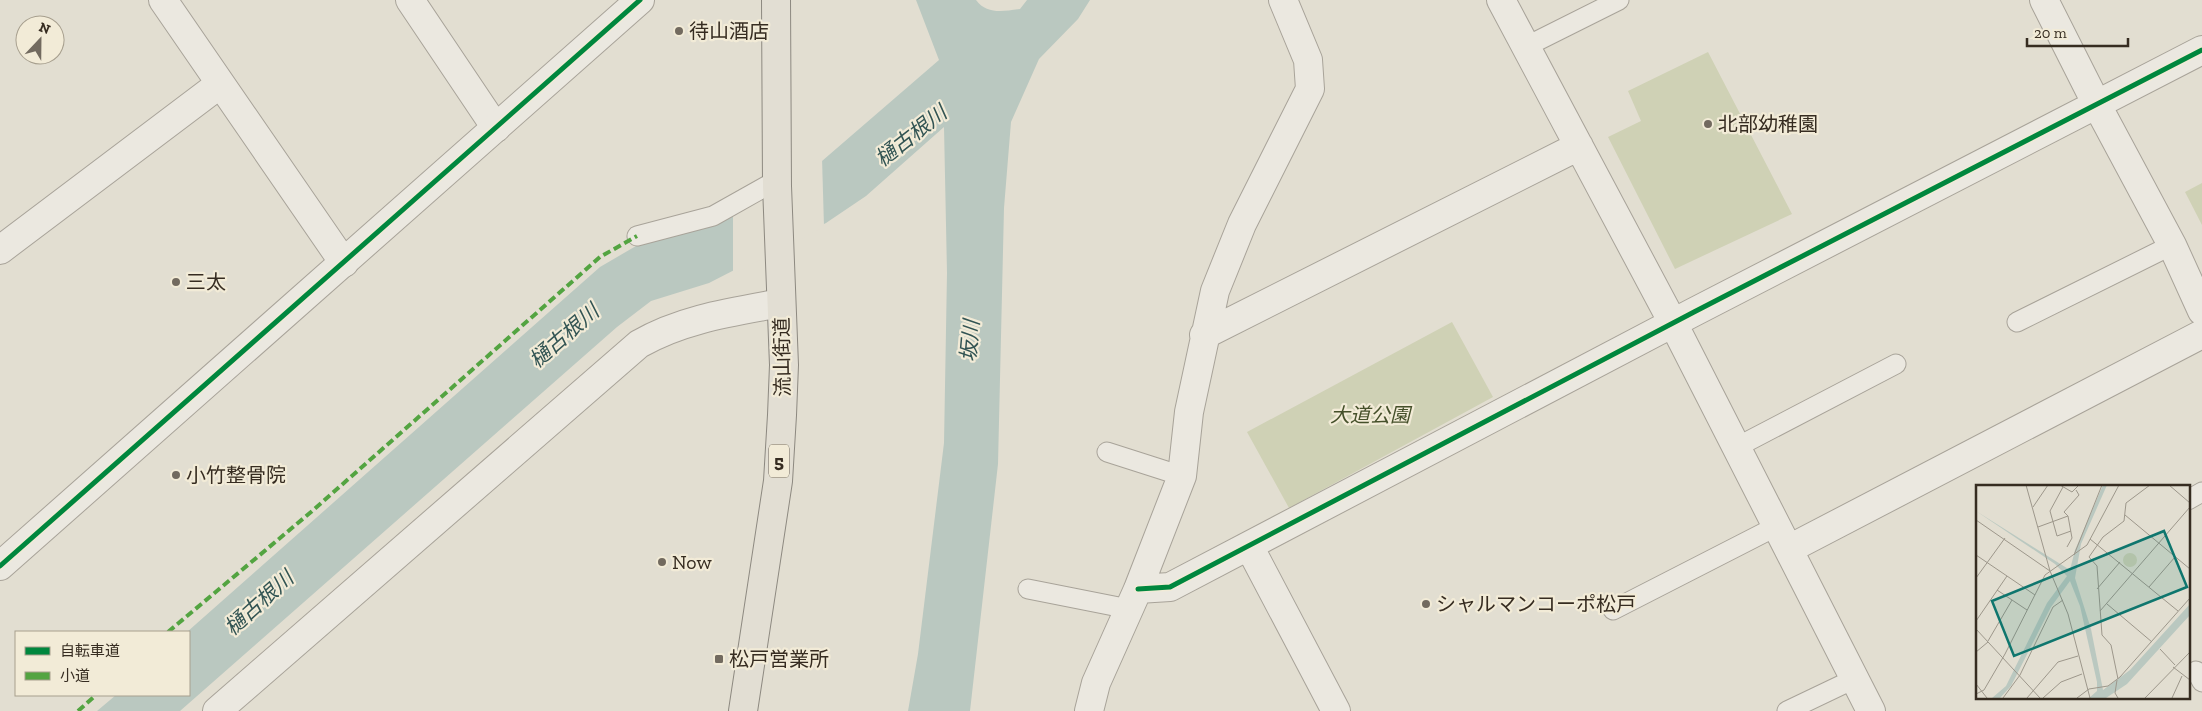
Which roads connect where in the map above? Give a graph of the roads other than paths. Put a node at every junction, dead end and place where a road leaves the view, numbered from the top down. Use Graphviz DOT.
graph roads {
  1 [pos="163,0"];
  2 [pos="410,0"];
  3 [pos="640,0"];
  4 [pos="776,0"];
  5 [pos="1283,0"];
  6 [pos="1501,0"];
  7 [pos="1620,0"];
  8 [pos="2044,0"];
  9 [pos="1527,46"];
  10 [pos="2202,50"];
  11 [pos="220,84"];
  12 [pos="2097,105"];
  13 [pos="496,128"];
  14 [pos="1579,146"];
  15 [pos="777,183"];
  16 [pos="637,236"];
  17 [pos="2172,244"];
  18 [pos="0,250"];
  19 [pos="344,263"];
  20 [pos="781,303"];
  21 [pos="2202,311"];
  22 [pos="2017,322"];
  23 [pos="1673,323"];
  24 [pos="2202,334"];
  25 [pos="1204,336"];
  26 [pos="1896,364"];
  27 [pos="1736,448"];
  28 [pos="1107,452"];
  29 [pos="1182,476"];
  30 [pos="2202,492"];
  31 [pos="2190,499"];
  32 [pos="1777,526"];
  33 [pos="1249,546"];
  34 [pos="1789,549"];
  35 [pos="0,566"];
  36 [pos="1028,589"];
  37 [pos="1134,599"];
  38 [pos="1613,610"];
  39 [pos="1854,679"];
  40 [pos="217,711"];
  41 [pos="743,711"];
  42 [pos="1089,711"];
  43 [pos="1336,711"];
  44 [pos="1787,711"];
  45 [pos="1871,711"];
  1 -- 11 [label="street"];
  2 -- 13 [label="street"];
  3 -- 13 [label="street"];
  4 -- 15 [label="main road, 流山街道 / 5"];
  5 -- 25 [label="street"];
  6 -- 9 [label="street"];
  7 -- 9 [label="lane"];
  8 -- 12 [label="street"];
  9 -- 14 [label="street"];
  10 -- 12 [label="street"];
  11 -- 18 [label="street"];
  11 -- 19 [label="street"];
  12 -- 17 [label="street"];
  12 -- 23 [label="street"];
  13 -- 19 [label="street"];
  14 -- 23 [label="street"];
  14 -- 25 [label="street"];
  15 -- 16 [label="lane"];
  15 -- 20 [label="main road, 流山街道 / 5"];
  17 -- 21 [label="street"];
  17 -- 22 [label="lane"];
  19 -- 35 [label="street"];
  20 -- 40 [label="street"];
  20 -- 41 [label="main road, 流山街道 / 5"];
  23 -- 27 [label="street"];
  23 -- 33 [label="street"];
  24 -- 34 [label="street"];
  25 -- 29 [label="street"];
  26 -- 27 [label="lane"];
  27 -- 32 [label="street"];
  28 -- 29 [label="lane"];
  29 -- 37 [label="street"];
  30 -- 31 [label="lane"];
  32 -- 34 [label="street"];
  32 -- 38 [label="lane"];
  33 -- 37 [label="street"];
  33 -- 43 [label="street"];
  34 -- 39 [label="street"];
  36 -- 37 [label="lane"];
  37 -- 42 [label="street"];
  39 -- 44 [label="lane"];
  39 -- 45 [label="street"];
}
